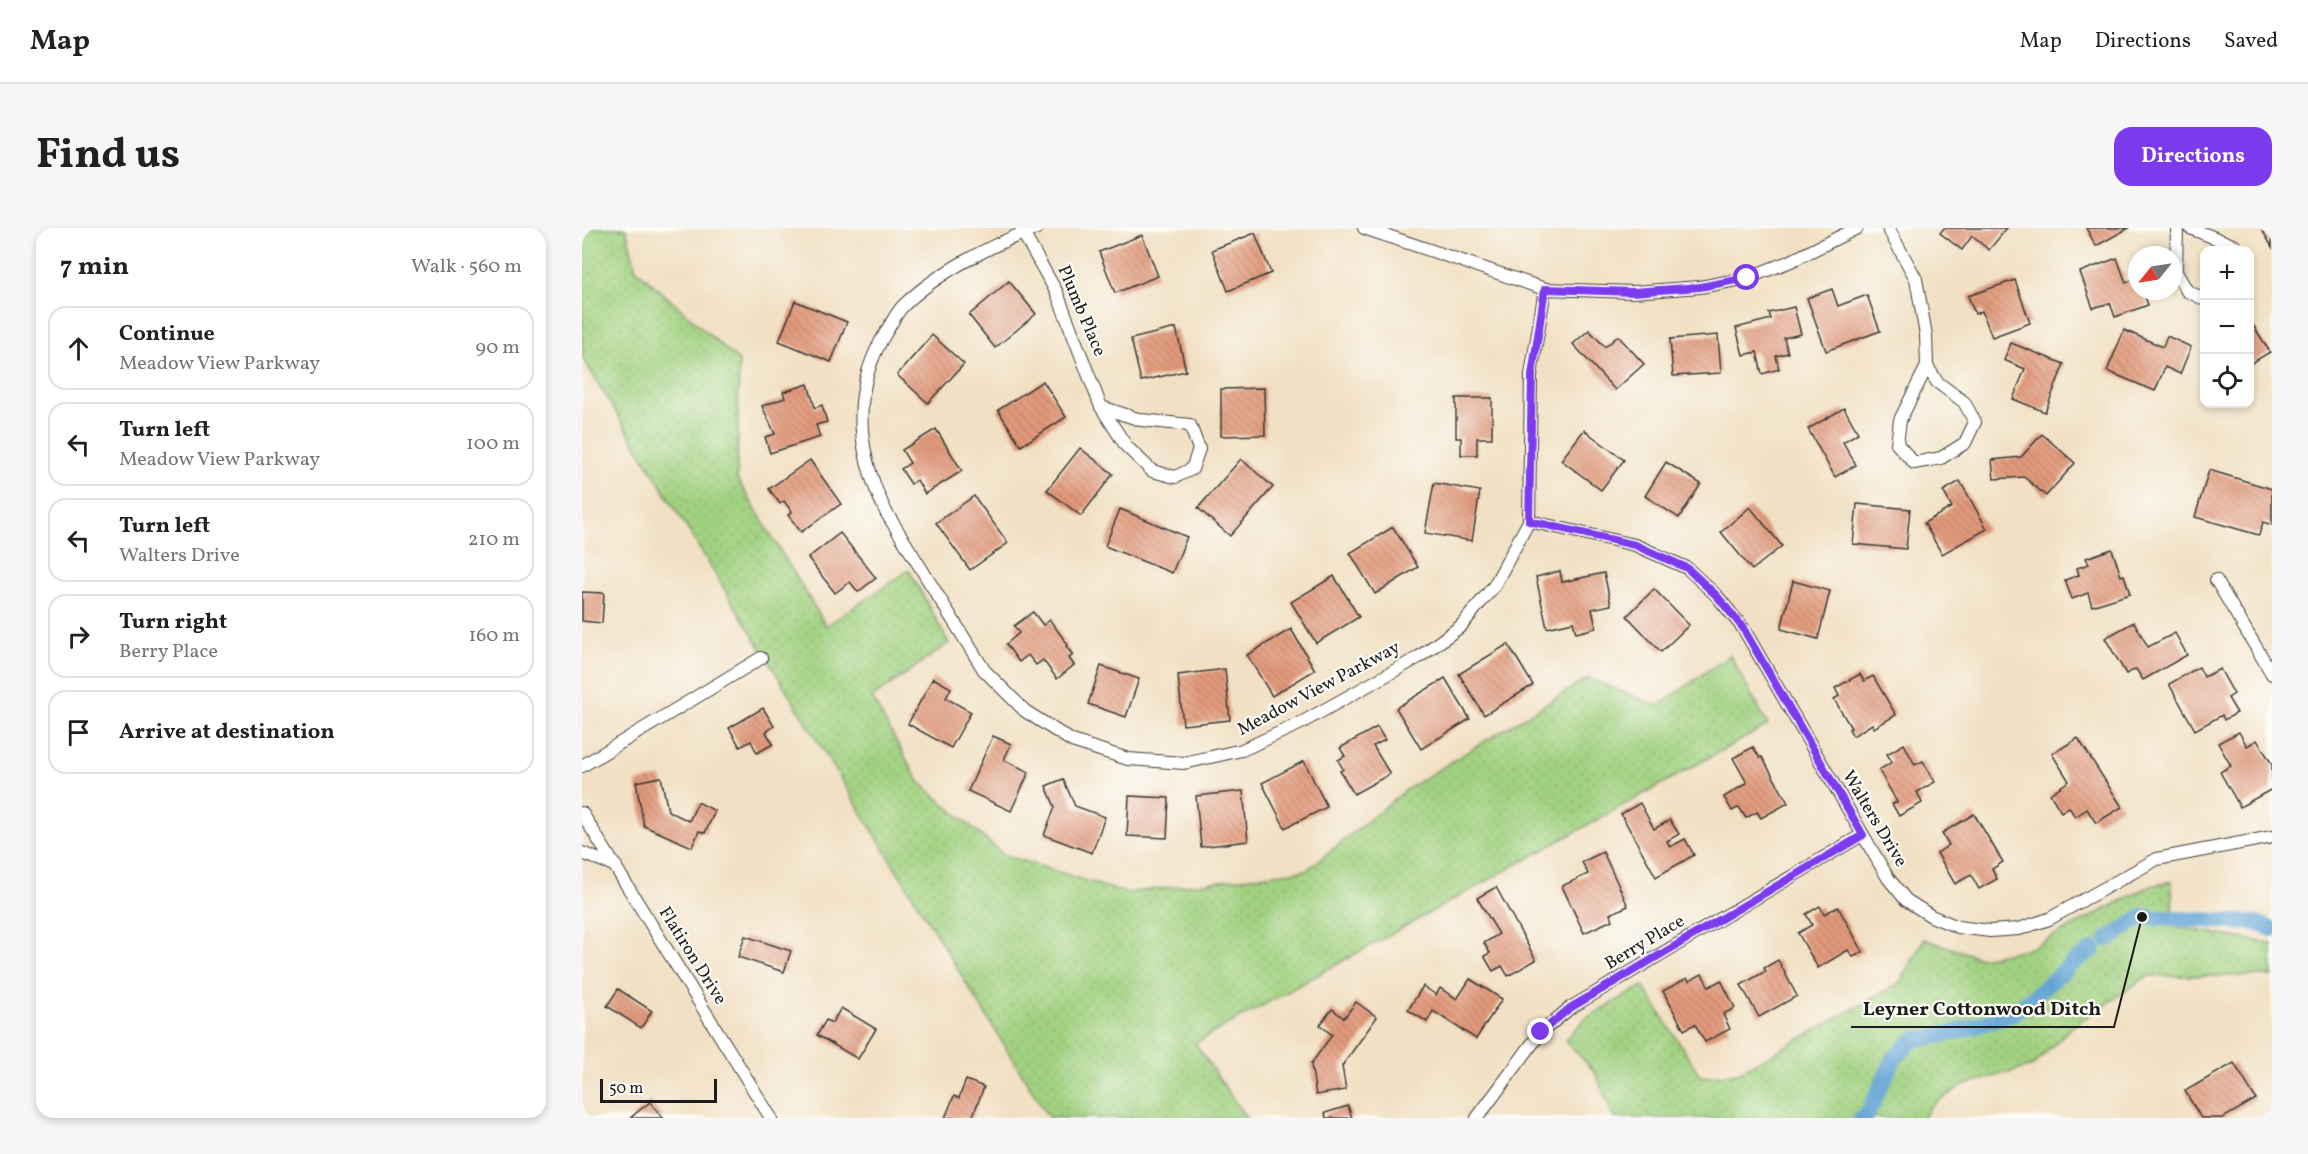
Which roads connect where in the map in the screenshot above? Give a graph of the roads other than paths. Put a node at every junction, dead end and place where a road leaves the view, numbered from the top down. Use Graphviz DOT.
graph roads {
  1 [pos="1037,228"];
  2 [pos="1364,228"];
  3 [pos="1857,228"];
  4 [pos="1888,228"];
  5 [pos="2177,228"];
  6 [pos="2190,228"];
  7 [pos="1023,233"];
  8 [pos="2235,246"];
  9 [pos="1545,289"];
  10 [pos="2200,297"];
  11 [pos="1927,366"];
  12 [pos="1101,407"];
  13 [pos="1529,521"];
  14 [pos="2216,580"];
  15 [pos="761,658"];
  16 [pos="2272,675"];
  17 [pos="582,766"];
  18 [pos="582,813"];
  19 [pos="1863,835"];
  20 [pos="2272,837"];
  21 [pos="582,853"];
  22 [pos="616,866"];
  23 [pos="771,1118"];
  24 [pos="1477,1118"];
  1 -- 7 [label="street, Meadow View Parkway"];
  2 -- 9 [label="street"];
  3 -- 9 [label="street"];
  4 -- 11 [label="street"];
  5 -- 10 [label="street"];
  6 -- 8 [label="street"];
  7 -- 12 [label="street, Plumb Place"];
  7 -- 13 [label="street, Meadow View Parkway"];
  9 -- 13 [label="street, Meadow View Parkway"];
  11 -- 11 [label="street"];
  12 -- 12 [label="street, Plumb Place"];
  13 -- 19 [label="street, Walters Drive"];
  14 -- 16 [label="street"];
  15 -- 17 [label="street"];
  18 -- 22 [label="street, Flatiron Drive"];
  19 -- 20 [label="street, Walters Drive"];
  19 -- 24 [label="street, Berry Place"];
  21 -- 22 [label="street"];
  22 -- 23 [label="street, Flatiron Drive"];
}
